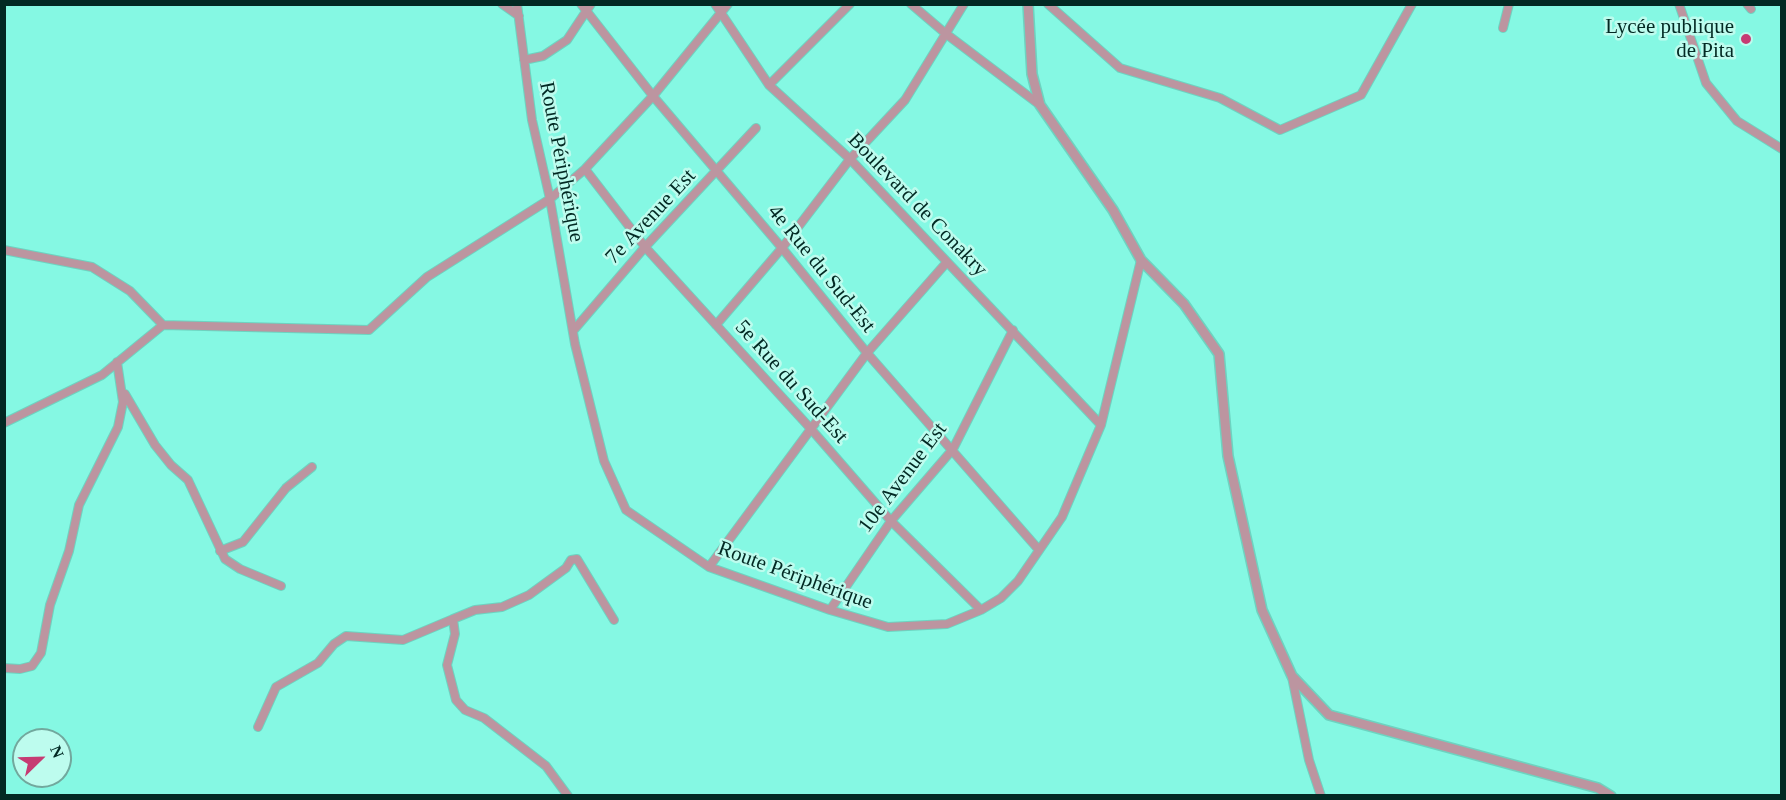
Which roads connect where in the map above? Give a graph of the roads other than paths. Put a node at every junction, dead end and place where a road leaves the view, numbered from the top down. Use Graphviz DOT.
graph roads {
  1 [pos="502,4"];
  2 [pos="518,4"];
  3 [pos="715,4"];
  4 [pos="728,4"];
  5 [pos="850,4"];
  6 [pos="911,4"];
  7 [pos="964,4"];
  8 [pos="1028,4"];
  9 [pos="1048,4"];
  10 [pos="1412,4"];
  11 [pos="1509,4"];
  12 [pos="1678,4"];
  13 [pos="586,7"];
  14 [pos="720,12"];
  15 [pos="519,16"];
  16 [pos="1503,28"];
  17 [pos="945,33"];
  18 [pos="524,60"];
  19 [pos="769,85"];
  20 [pos="653,96"];
  21 [pos="1040,105"];
  22 [pos="756,128"];
  23 [pos="1782,149"];
  24 [pos="849,159"];
  25 [pos="585,169"];
  26 [pos="717,172"];
  27 [pos="550,199"];
  28 [pos="645,247"];
  29 [pos="782,248"];
  30 [pos="4,250"];
  31 [pos="1141,260"];
  32 [pos="947,262"];
  33 [pos="164,325"];
  34 [pos="716,325"];
  35 [pos="1013,330"];
  36 [pos="573,331"];
  37 [pos="867,353"];
  38 [pos="117,362"];
  39 [pos="121,381"];
  40 [pos="4,423"];
  41 [pos="1101,425"];
  42 [pos="811,429"];
  43 [pos="953,449"];
  44 [pos="312,467"];
  45 [pos="891,521"];
  46 [pos="1038,550"];
  47 [pos="220,551"];
  48 [pos="709,567"];
  49 [pos="281,586"];
  50 [pos="830,610"];
  51 [pos="981,610"];
  52 [pos="453,619"];
  53 [pos="614,620"];
  54 [pos="4,668"];
  55 [pos="1292,676"];
  56 [pos="258,727"];
  57 [pos="568,795"];
  58 [pos="1321,795"];
  59 [pos="1611,795"];
  1 -- 15 [label="street"];
  2 -- 15 [label="street, Route Périphérique"];
  3 -- 14 [label="street, Boulevard de Conakry"];
  4 -- 14 [label="street"];
  5 -- 19 [label="street"];
  6 -- 17 [label="street"];
  7 -- 17 [label="street"];
  8 -- 21 [label="street"];
  9 -- 10 [label="street"];
  11 -- 16 [label="street"];
  12 -- 23 [label="street"];
  13 -- 18 [label="street"];
  13 -- 20 [label="street, 4e Rue du Sud-Est"];
  14 -- 19 [label="street, Boulevard de Conakry"];
  14 -- 20 [label="street"];
  15 -- 18 [label="street, Route Périphérique"];
  17 -- 21 [label="street"];
  17 -- 24 [label="street"];
  18 -- 27 [label="street, Route Périphérique"];
  19 -- 24 [label="street, Boulevard de Conakry"];
  20 -- 25 [label="street"];
  20 -- 26 [label="street, 4e Rue du Sud-Est"];
  21 -- 31 [label="street"];
  22 -- 26 [label="street, 7e Avenue Est"];
  24 -- 29 [label="street"];
  24 -- 32 [label="street, Boulevard de Conakry"];
  25 -- 27 [label="street"];
  25 -- 28 [label="street, 5e Rue du Sud-Est"];
  26 -- 28 [label="street, 7e Avenue Est"];
  26 -- 29 [label="street, 4e Rue du Sud-Est"];
  27 -- 33 [label="street"];
  27 -- 36 [label="street, Route Périphérique"];
  28 -- 34 [label="street, 5e Rue du Sud-Est"];
  28 -- 36 [label="street, 7e Avenue Est"];
  29 -- 34 [label="street"];
  29 -- 37 [label="street, 4e Rue du Sud-Est"];
  30 -- 33 [label="street"];
  31 -- 41 [label="street, Route Périphérique"];
  31 -- 55 [label="street"];
  32 -- 35 [label="street, Boulevard de Conakry"];
  32 -- 37 [label="street"];
  33 -- 38 [label="street"];
  34 -- 42 [label="street, 5e Rue du Sud-Est"];
  35 -- 41 [label="street, Boulevard de Conakry"];
  35 -- 43 [label="street, 10e Avenue Est"];
  36 -- 48 [label="street, Route Périphérique"];
  37 -- 42 [label="street"];
  37 -- 43 [label="street, 4e Rue du Sud-Est"];
  38 -- 39 [label="street"];
  38 -- 40 [label="street"];
  39 -- 47 [label="street"];
  39 -- 54 [label="street"];
  41 -- 46 [label="street, Route Périphérique"];
  42 -- 45 [label="street, 5e Rue du Sud-Est"];
  42 -- 48 [label="street"];
  43 -- 45 [label="street, 10e Avenue Est"];
  43 -- 46 [label="street, 4e Rue du Sud-Est"];
  44 -- 47 [label="street"];
  45 -- 50 [label="street, 10e Avenue Est"];
  45 -- 51 [label="street, 5e Rue du Sud-Est"];
  46 -- 51 [label="street, Route Périphérique"];
  47 -- 49 [label="street"];
  48 -- 50 [label="street, Route Périphérique"];
  50 -- 51 [label="street, Route Périphérique"];
  52 -- 53 [label="street"];
  52 -- 56 [label="street"];
  52 -- 57 [label="street"];
  55 -- 58 [label="street"];
  55 -- 59 [label="street"];
}
